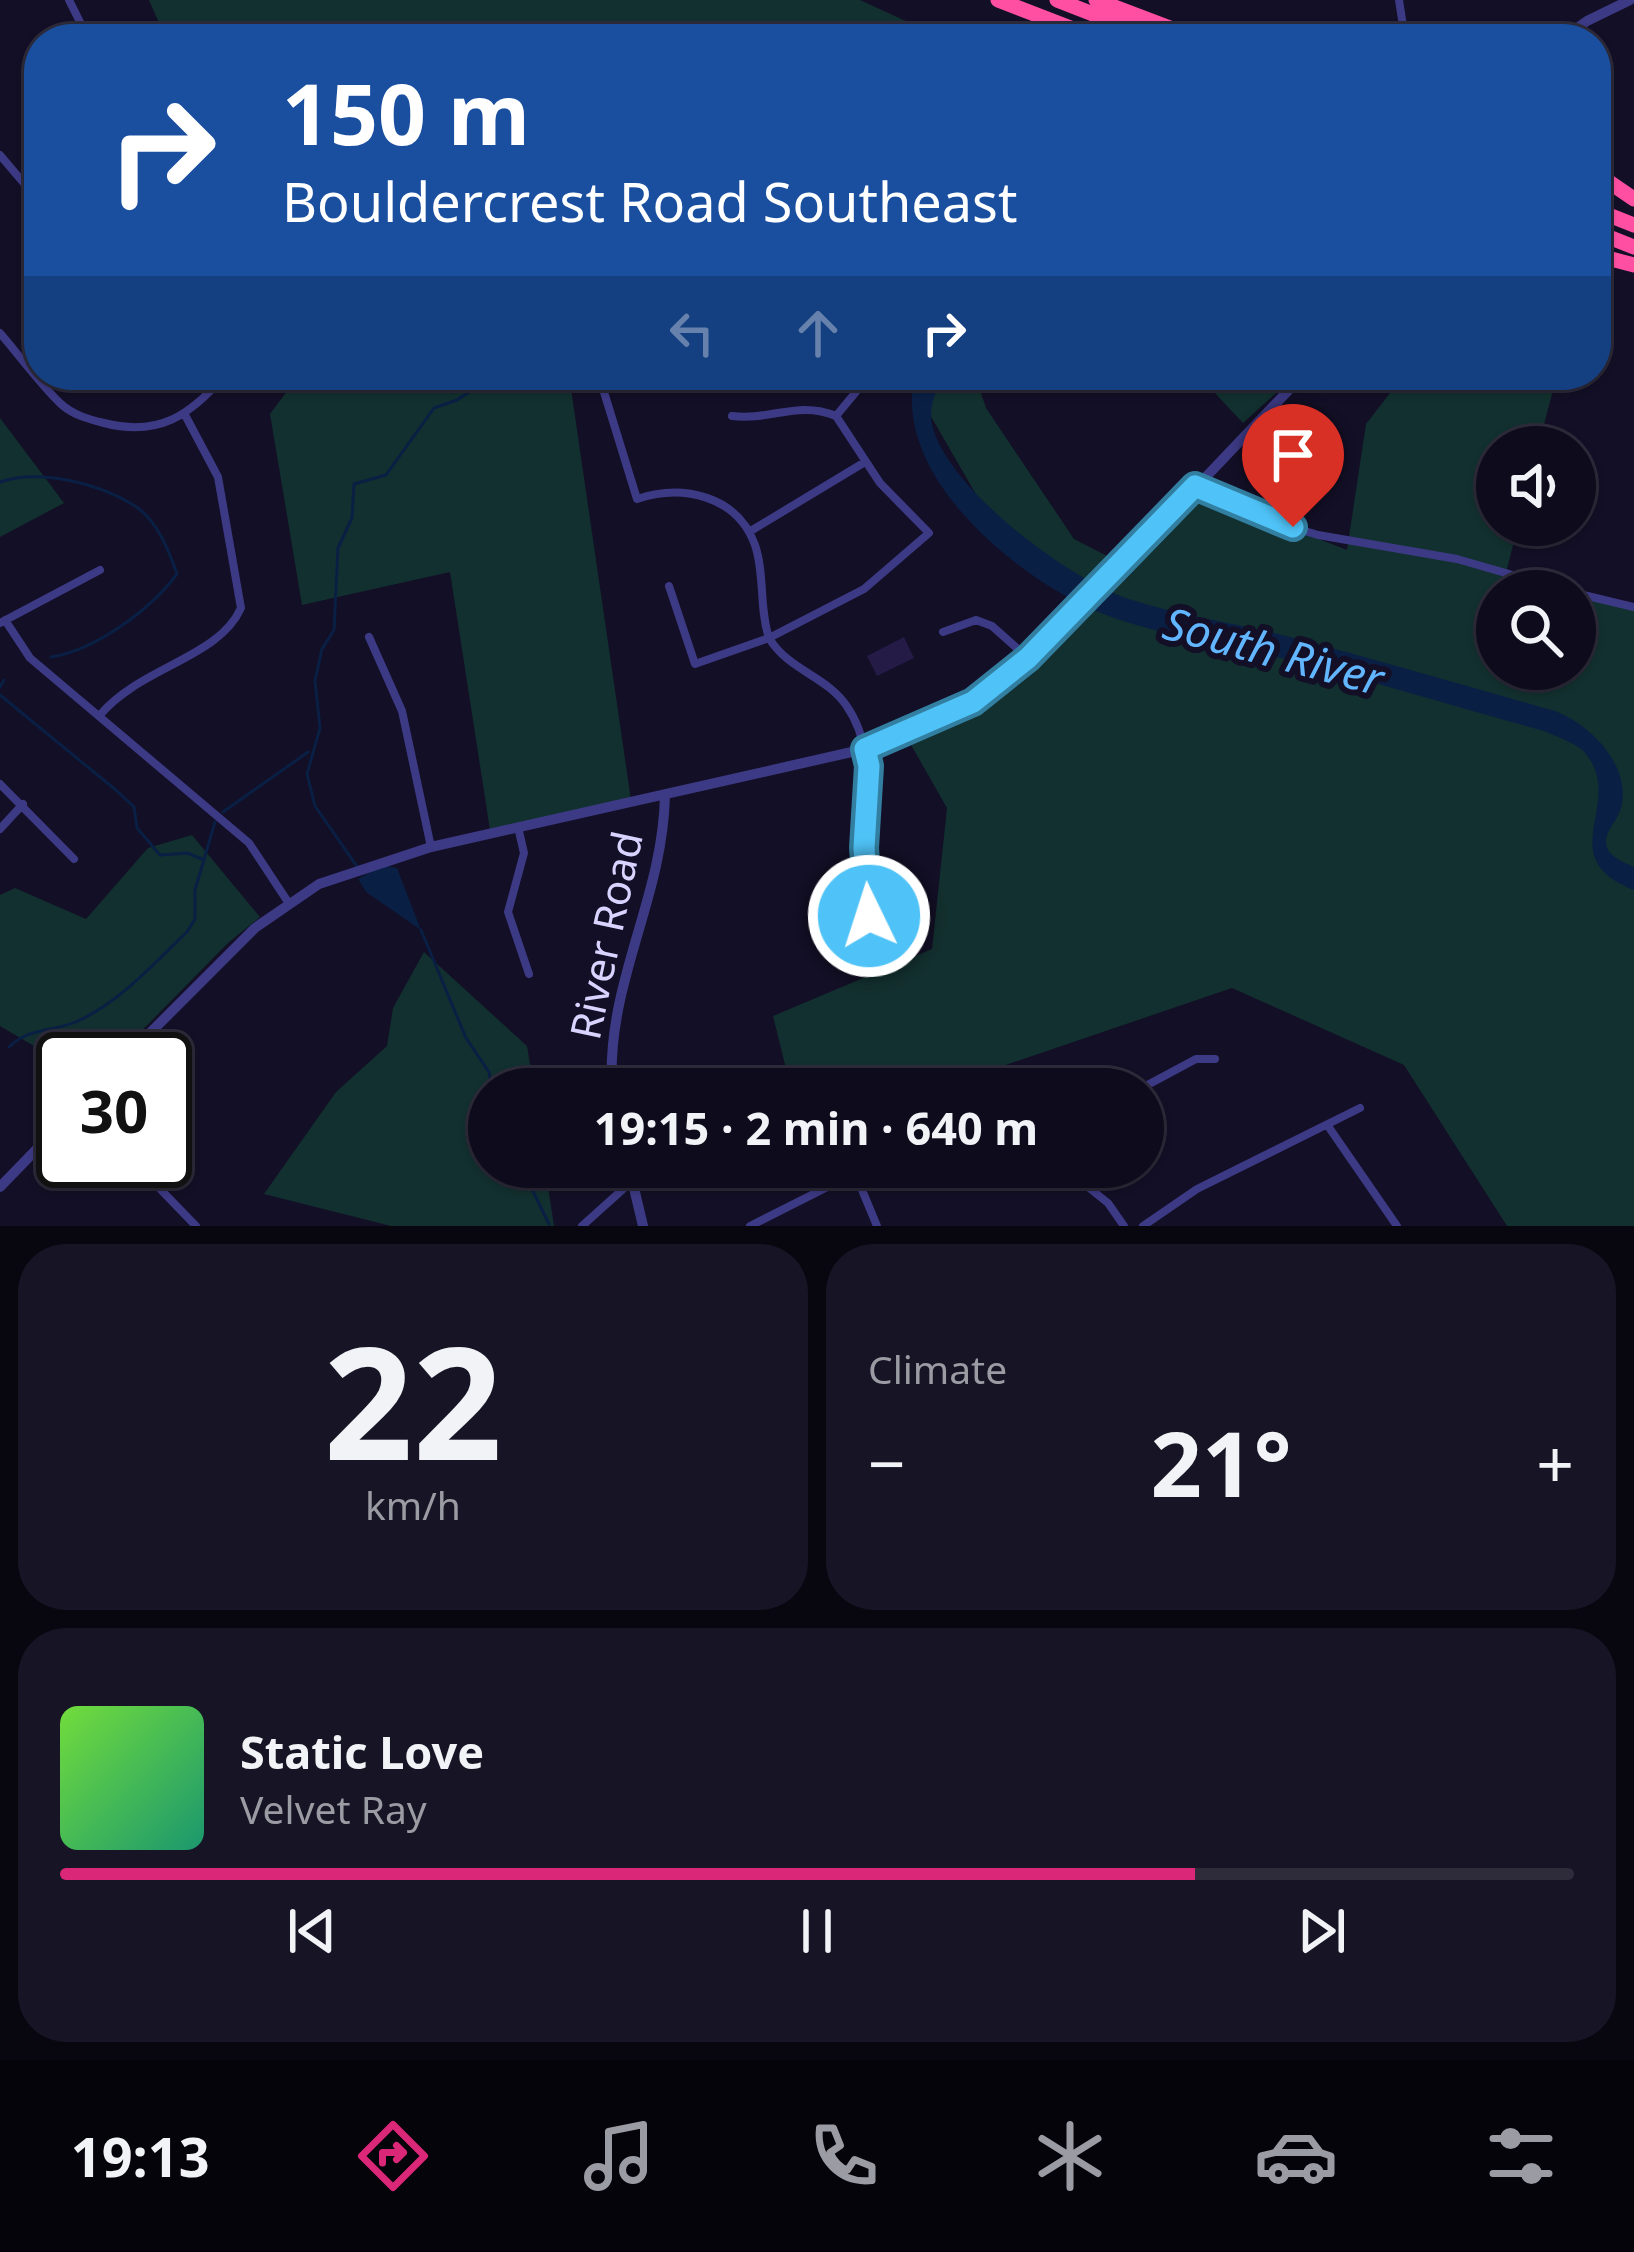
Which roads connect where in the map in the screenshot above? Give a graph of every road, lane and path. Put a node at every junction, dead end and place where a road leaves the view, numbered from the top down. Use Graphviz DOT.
graph roads {
  1 [pos="984,0"];
  2 [pos="998,0"];
  3 [pos="1057,0"];
  4 [pos="1096,0"];
  5 [pos="1624,1"];
  6 [pos="1038,24"];
  7 [pos="1061,24"];
  8 [pos="1119,24"];
  9 [pos="1159,24"];
  10 [pos="1586,24"];
  11 [pos="0,155"];
  12 [pos="24,183"];
  13 [pos="0,333"];
  14 [pos="24,361"];
  15 [pos="49,390"];
  16 [pos="209,390"];
  17 [pos="604,390"];
  18 [pos="858,390"];
  19 [pos="1288,390"];
  20 [pos="184,413"];
  21 [pos="732,416"];
  22 [pos="836,416"];
  23 [pos="865,462"];
  24 [pos="1195,486"];
  25 [pos="748,532"];
  26 [pos="100,570"];
  27 [pos="1495,570"];
  28 [pos="669,586"];
  29 [pos="1596,598"];
  30 [pos="1634,607"];
  31 [pos="3,621"];
  32 [pos="943,632"];
  33 [pos="369,637"];
  34 [pos="770,638"];
  35 [pos="1028,658"];
  36 [pos="100,715"];
  37 [pos="865,749"];
  38 [pos="0,784"];
  39 [pos="665,795"];
  40 [pos="23,804"];
  41 [pos="518,826"];
  42 [pos="0,829"];
  43 [pos="431,847"];
  44 [pos="74,859"];
  45 [pos="288,902"];
  46 [pos="869,916"];
  47 [pos="530,974"];
  48 [pos="150,1032"];
  49 [pos="1215,1059"];
  50 [pos="611,1068"];
  51 [pos="1164,1075"];
  52 [pos="1360,1108"];
  53 [pos="1328,1126"];
  54 [pos="36,1150"];
  55 [pos="0,1166"];
  56 [pos="12,1174"];
  57 [pos="0,1187"];
  58 [pos="159,1188"];
  59 [pos="624,1188"];
  60 [pos="634,1188"];
  61 [pos="825,1188"];
  62 [pos="861,1188"];
  63 [pos="1089,1188"];
  64 [pos="196,1226"];
  65 [pos="582,1226"];
  66 [pos="644,1226"];
  67 [pos="750,1226"];
  68 [pos="877,1226"];
  69 [pos="1124,1226"];
  70 [pos="1143,1226"];
  71 [pos="1397,1226"];
  1 -- 6 [label="highway"];
  2 -- 7 [label="highway"];
  3 -- 8 [label="highway"];
  4 -- 9 [label="highway"];
  5 -- 10 [label="street"];
  11 -- 12 [label="street"];
  13 -- 14 [label="street"];
  15 -- 20 [label="street"];
  16 -- 20 [label="street"];
  17 -- 25 [label="street"];
  18 -- 22 [label="street"];
  19 -- 24 [label="street"];
  20 -- 36 [label="street"];
  21 -- 22 [label="street"];
  22 -- 23 [label="street"];
  23 -- 25 [label="street"];
  23 -- 34 [label="street"];
  24 -- 27 [label="street"];
  24 -- 35 [label="street"];
  25 -- 34 [label="street"];
  26 -- 31 [label="street"];
  28 -- 34 [label="street"];
  29 -- 30 [label="street"];
  31 -- 36 [label="street"];
  32 -- 35 [label="street"];
  33 -- 43 [label="street"];
  34 -- 37 [label="street"];
  35 -- 37 [label="street"];
  36 -- 45 [label="street"];
  37 -- 39 [label="street"];
  37 -- 46 [label="street"];
  38 -- 40 [label="street"];
  39 -- 41 [label="street"];
  39 -- 50 [label="street, River Road"];
  40 -- 42 [label="street"];
  40 -- 44 [label="street"];
  41 -- 43 [label="street"];
  41 -- 47 [label="street"];
  43 -- 45 [label="street"];
  45 -- 48 [label="street"];
  49 -- 51 [label="street"];
  52 -- 53 [label="street"];
  53 -- 70 [label="street"];
  53 -- 71 [label="street"];
  54 -- 56 [label="street"];
  55 -- 56 [label="street"];
  56 -- 57 [label="street"];
  58 -- 64 [label="street"];
  59 -- 65 [label="street"];
  60 -- 66 [label="street"];
  61 -- 67 [label="street"];
  62 -- 68 [label="street"];
  63 -- 69 [label="street"];
}
